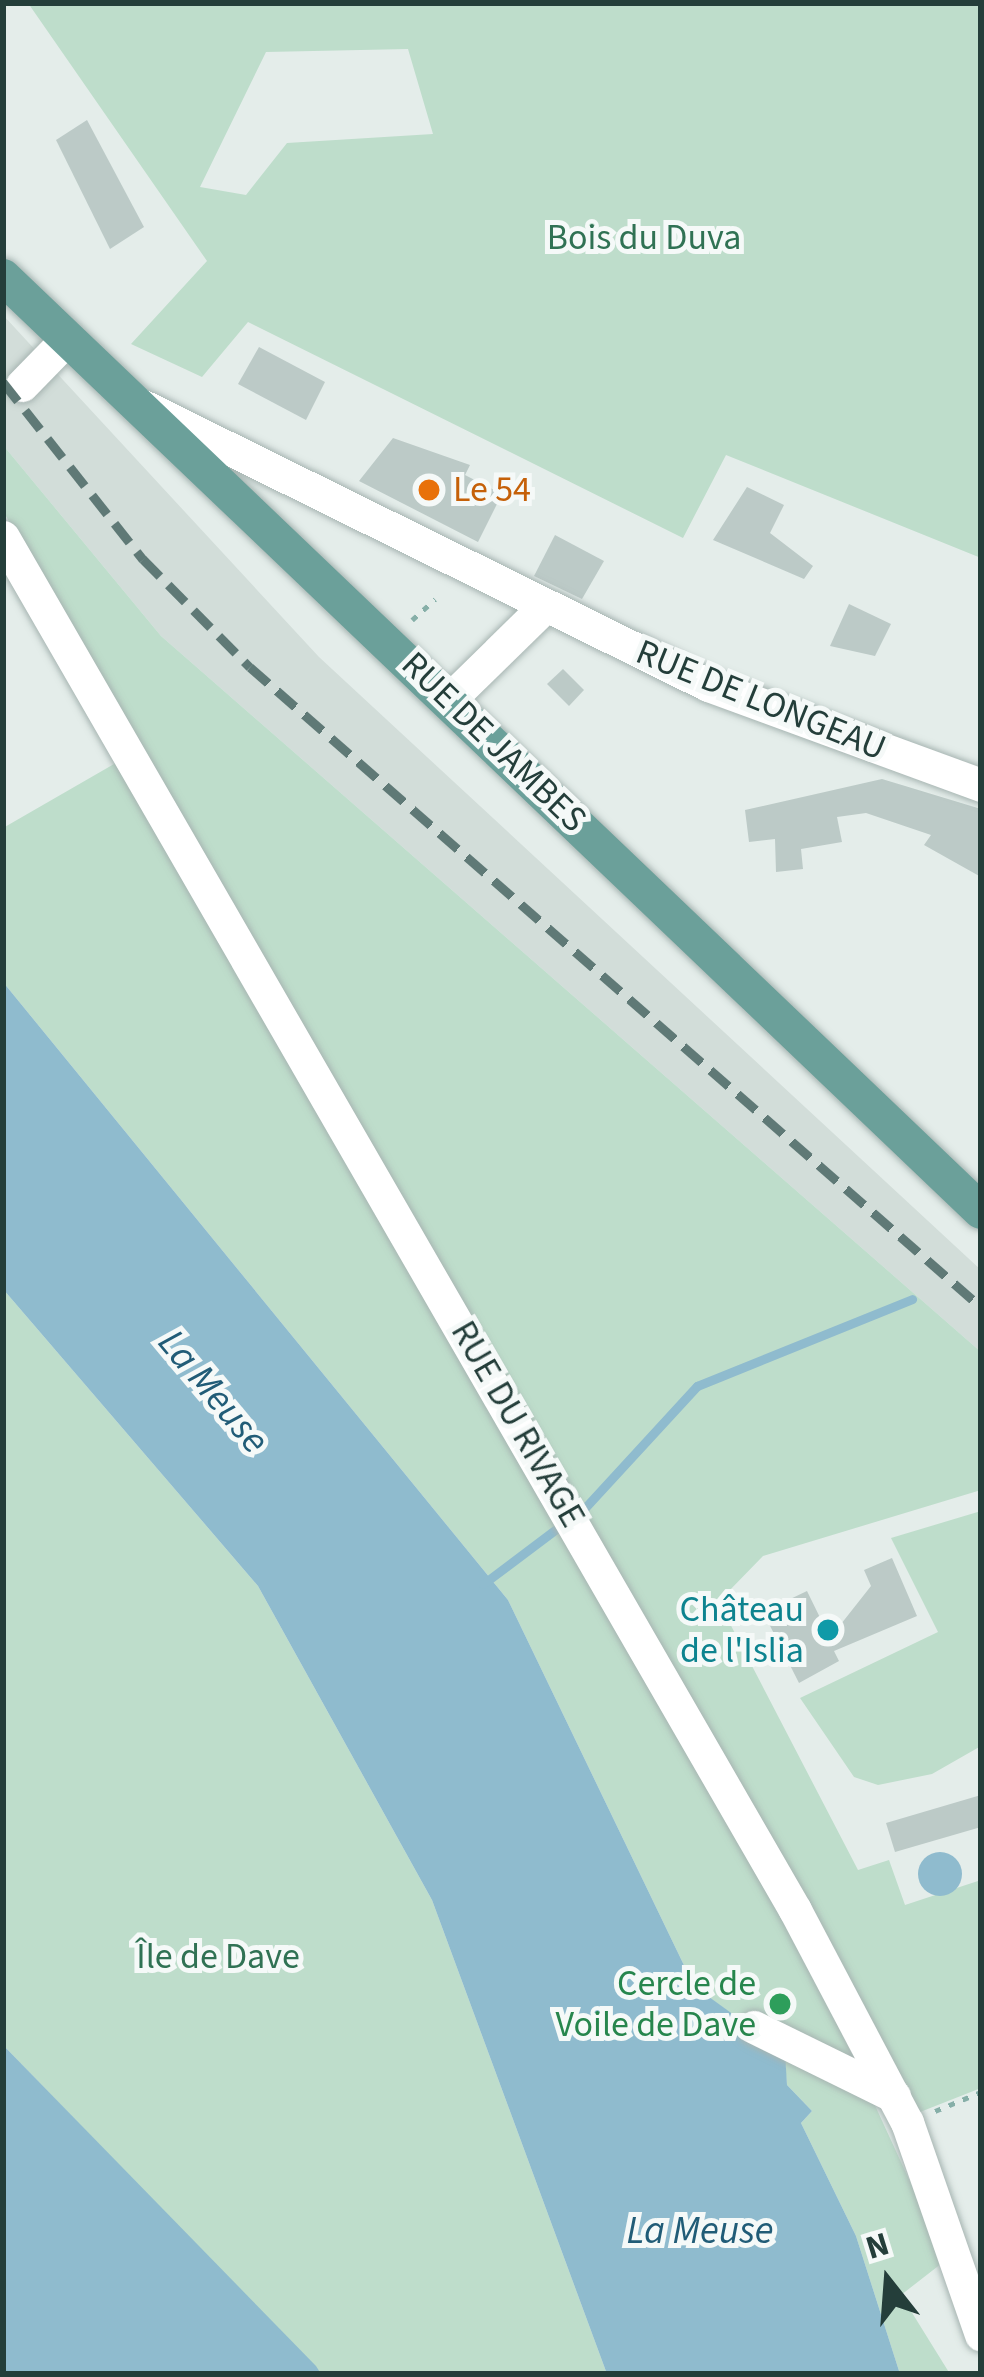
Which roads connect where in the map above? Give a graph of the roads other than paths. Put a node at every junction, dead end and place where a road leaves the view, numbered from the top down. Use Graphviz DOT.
graph roads {
  1 [pos="3,277"];
  2 [pos="65,341"];
  3 [pos="22,385"];
  4 [pos="124,398"];
  5 [pos="3,537"];
  6 [pos="545,606"];
  7 [pos="451,698"];
  8 [pos="981,785"];
  9 [pos="981,1211"];
  10 [pos="754,2027"];
  11 [pos="901,2109"];
  12 [pos="981,2335"];
  1 -- 2 [label="main road, RUE DE JAMBES"];
  2 -- 3 [label="street"];
  2 -- 4 [label="main road, RUE DE JAMBES"];
  4 -- 6 [label="street, RUE DE LONGEAU"];
  4 -- 7 [label="main road, RUE DE JAMBES"];
  5 -- 11 [label="street, RUE DU RIVAGE"];
  6 -- 7 [label="street"];
  6 -- 8 [label="street, RUE DE LONGEAU"];
  7 -- 9 [label="main road, RUE DE JAMBES"];
  10 -- 11 [label="street"];
  11 -- 12 [label="street, RUE DU RIVAGE"];
}
